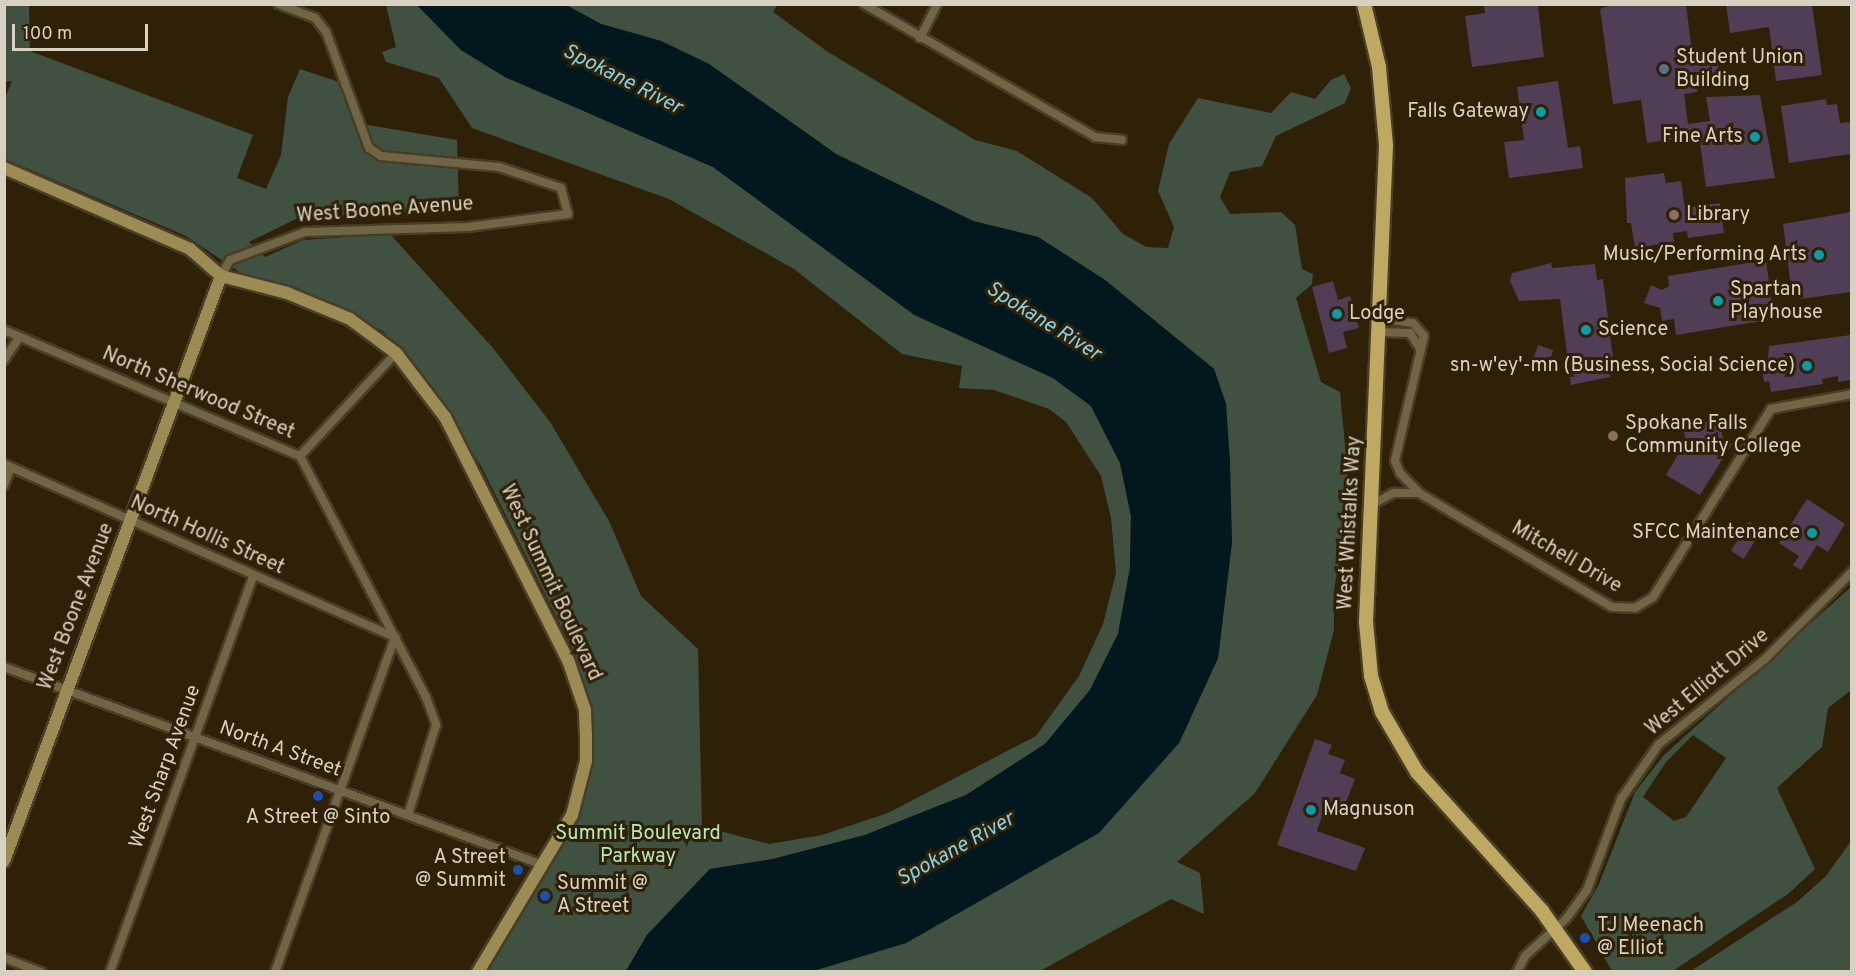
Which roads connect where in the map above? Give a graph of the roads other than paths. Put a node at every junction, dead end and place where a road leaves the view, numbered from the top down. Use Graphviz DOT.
graph roads {
  1 [pos="279,4"];
  2 [pos="864,4"];
  3 [pos="937,4"];
  4 [pos="1364,4"];
  5 [pos="920,38"];
  6 [pos="1122,140"];
  7 [pos="4,168"];
  8 [pos="221,276"];
  9 [pos="1380,325"];
  10 [pos="4,330"];
  11 [pos="18,339"];
  12 [pos="1421,350"];
  13 [pos="396,353"];
  14 [pos="4,360"];
  15 [pos="1851,394"];
  16 [pos="174,402"];
  17 [pos="300,456"];
  18 [pos="8,466"];
  19 [pos="4,485"];
  20 [pos="1419,493"];
  21 [pos="1371,505"];
  22 [pos="130,520"];
  23 [pos="1851,572"];
  24 [pos="254,575"];
  25 [pos="395,637"];
  26 [pos="4,667"];
  27 [pos="66,690"];
  28 [pos="194,736"];
  29 [pos="340,789"];
  30 [pos="408,815"];
  31 [pos="4,861"];
  32 [pos="543,865"];
  33 [pos="1556,929"];
  34 [pos="4,958"];
  35 [pos="41,972"];
  36 [pos="110,972"];
  37 [pos="275,972"];
  38 [pos="478,972"];
  39 [pos="1517,972"];
  40 [pos="1585,972"];
  1 -- 8 [label="street, West Boone Avenue"];
  2 -- 5 [label="street"];
  3 -- 5 [label="street"];
  4 -- 9 [label="main road, West Whistalks Way"];
  5 -- 6 [label="street"];
  7 -- 8 [label="street"];
  8 -- 13 [label="street, West Summit Boulevard"];
  8 -- 16 [label="street, West Boone Avenue"];
  9 -- 12 [label="street"];
  9 -- 12 [label="street"];
  9 -- 21 [label="main road, West Whistalks Way"];
  10 -- 11 [label="street, North Sherwood Street"];
  11 -- 14 [label="street"];
  11 -- 16 [label="street, North Sherwood Street"];
  12 -- 20 [label="street, Mitchell Drive"];
  13 -- 17 [label="street"];
  13 -- 32 [label="street, West Summit Boulevard"];
  15 -- 20 [label="street, Mitchell Drive"];
  16 -- 17 [label="street, North Sherwood Street"];
  16 -- 22 [label="street, West Boone Avenue"];
  17 -- 25 [label="street, North Sherwood Street"];
  18 -- 19 [label="street"];
  18 -- 22 [label="street, North Hollis Street"];
  20 -- 21 [label="street"];
  21 -- 33 [label="main road, West Whistalks Way"];
  22 -- 24 [label="street, North Hollis Street"];
  22 -- 27 [label="street, West Boone Avenue"];
  23 -- 33 [label="street, West Elliott Drive"];
  24 -- 25 [label="street, North Hollis Street"];
  24 -- 28 [label="street, West Sharp Avenue"];
  25 -- 29 [label="street"];
  25 -- 30 [label="street, North Sherwood Street"];
  26 -- 27 [label="street, North A Street"];
  27 -- 28 [label="street, North A Street"];
  27 -- 31 [label="street, West Boone Avenue"];
  28 -- 29 [label="street, North A Street"];
  28 -- 36 [label="street, West Sharp Avenue"];
  29 -- 30 [label="street, North A Street"];
  29 -- 37 [label="street"];
  30 -- 32 [label="street, North A Street"];
  32 -- 38 [label="street, West Summit Boulevard"];
  33 -- 39 [label="street, West Elliott Drive"];
  33 -- 40 [label="main road, West Whistalks Way"];
  34 -- 35 [label="street"];
}
